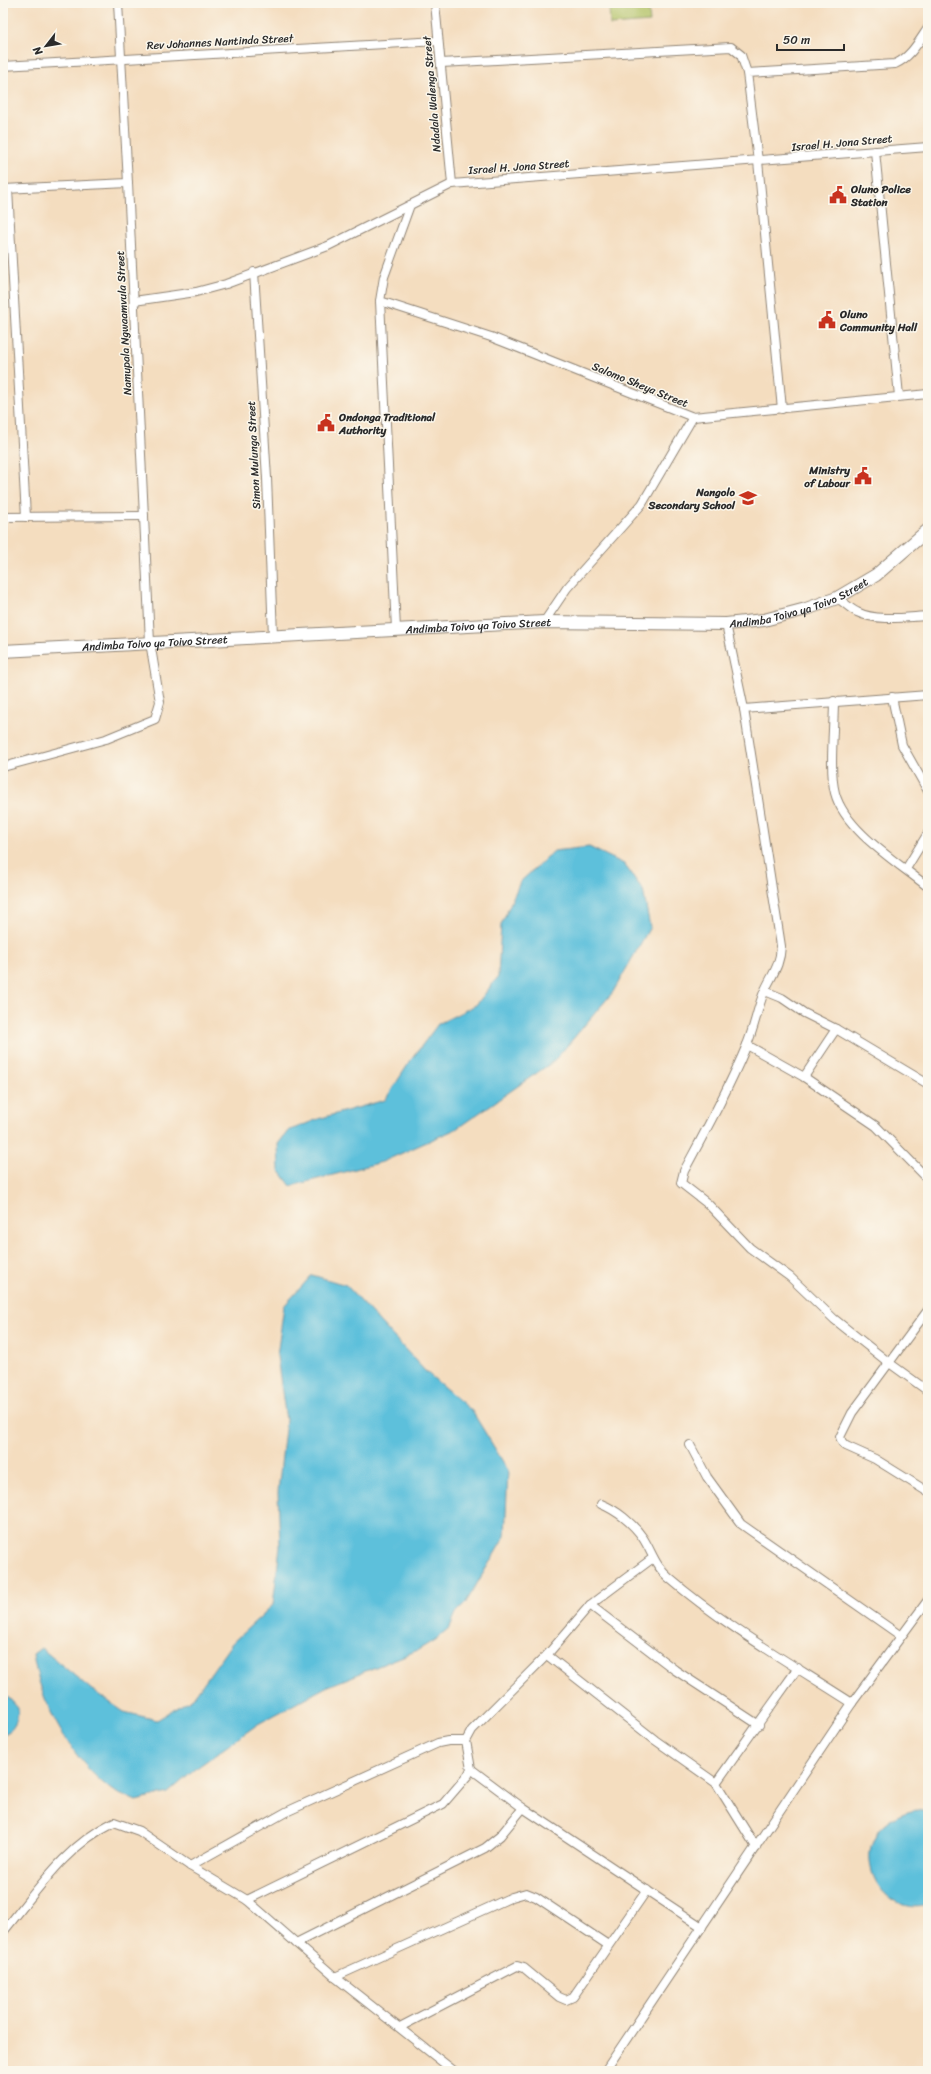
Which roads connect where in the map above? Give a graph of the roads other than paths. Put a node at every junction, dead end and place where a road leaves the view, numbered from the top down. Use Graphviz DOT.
graph roads {
  1 [pos="118,3"];
  2 [pos="435,3"];
  3 [pos="928,28"];
  4 [pos="438,41"];
  5 [pos="120,58"];
  6 [pos="441,63"];
  7 [pos="3,66"];
  8 [pos="747,73"];
  9 [pos="928,147"];
  10 [pos="875,151"];
  11 [pos="758,161"];
  12 [pos="128,183"];
  13 [pos="452,184"];
  14 [pos="6,189"];
  15 [pos="410,206"];
  16 [pos="254,272"];
  17 [pos="134,301"];
  18 [pos="380,301"];
  19 [pos="928,394"];
  20 [pos="899,396"];
  21 [pos="782,409"];
  22 [pos="693,417"];
  23 [pos="144,516"];
  24 [pos="26,517"];
  25 [pos="3,518"];
  26 [pos="928,530"];
  27 [pos="837,598"];
  28 [pos="928,616"];
  29 [pos="544,622"];
  30 [pos="726,624"];
  31 [pos="396,629"];
  32 [pos="273,636"];
  33 [pos="150,642"];
  34 [pos="3,651"];
  35 [pos="928,695"];
  36 [pos="892,697"];
  37 [pos="834,702"];
  38 [pos="744,709"];
  39 [pos="3,767"];
  40 [pos="928,791"];
  41 [pos="928,833"];
  42 [pos="906,869"];
  43 [pos="928,886"];
  44 [pos="764,991"];
  45 [pos="836,1029"];
  46 [pos="747,1045"];
  47 [pos="804,1077"];
  48 [pos="928,1084"];
  49 [pos="928,1179"];
  50 [pos="928,1310"];
  51 [pos="888,1362"];
  52 [pos="928,1391"];
  53 [pos="690,1445"];
  54 [pos="928,1492"];
  55 [pos="600,1504"];
  56 [pos="653,1558"];
  57 [pos="928,1600"];
  58 [pos="590,1605"];
  59 [pos="901,1636"];
  60 [pos="547,1656"];
  61 [pos="798,1668"];
  62 [pos="852,1703"];
  63 [pos="759,1725"];
  64 [pos="466,1741"];
  65 [pos="471,1769"];
  66 [pos="716,1783"];
  67 [pos="523,1808"];
  68 [pos="756,1847"];
  69 [pos="190,1866"];
  70 [pos="646,1890"];
  71 [pos="247,1900"];
  72 [pos="702,1927"];
  73 [pos="3,1932"];
  74 [pos="296,1943"];
  75 [pos="608,1945"];
  76 [pos="335,1977"];
  77 [pos="400,2027"];
  78 [pos="454,2071"];
  79 [pos="605,2071"];
  1 -- 5 [label="street, Namupala Ngwaamvula Street"];
  2 -- 4 [label="street, Ndadala Walenga Street"];
  3 -- 8 [label="street"];
  4 -- 5 [label="street, Rev Johannes Nantinda Street"];
  4 -- 6 [label="street, Ndadala Walenga Street"];
  5 -- 7 [label="street, Rev Johannes Nantinda Street"];
  5 -- 12 [label="street, Namupala Ngwaamvula Street"];
  6 -- 8 [label="street"];
  6 -- 13 [label="street, Ndadala Walenga Street"];
  8 -- 11 [label="street"];
  9 -- 10 [label="street, Israel H. Jona Street"];
  10 -- 11 [label="street, Israel H. Jona Street"];
  10 -- 20 [label="street"];
  11 -- 13 [label="street, Israel H. Jona Street"];
  11 -- 21 [label="street"];
  12 -- 14 [label="street"];
  12 -- 17 [label="street, Namupala Ngwaamvula Street"];
  13 -- 15 [label="street, Israel H. Jona Street"];
  14 -- 24 [label="street"];
  15 -- 16 [label="street, Israel H. Jona Street"];
  15 -- 18 [label="street"];
  16 -- 17 [label="street, Israel H. Jona Street"];
  16 -- 32 [label="street, Simon Mulunga Street"];
  17 -- 23 [label="street, Namupala Ngwaamvula Street"];
  18 -- 22 [label="street, Salomo Sheya Street"];
  18 -- 31 [label="street"];
  19 -- 20 [label="street, Salomo Sheya Street"];
  20 -- 21 [label="street, Salomo Sheya Street"];
  21 -- 22 [label="street, Salomo Sheya Street"];
  22 -- 29 [label="street"];
  23 -- 24 [label="street"];
  23 -- 33 [label="street, Namupala Ngwaamvula Street"];
  24 -- 25 [label="street"];
  26 -- 27 [label="street, Andimba Toivo ya Toivo Street"];
  27 -- 28 [label="street"];
  27 -- 30 [label="street, Andimba Toivo ya Toivo Street"];
  29 -- 30 [label="street, Andimba Toivo ya Toivo Street"];
  29 -- 31 [label="street, Andimba Toivo ya Toivo Street"];
  30 -- 38 [label="street"];
  31 -- 32 [label="street, Andimba Toivo ya Toivo Street"];
  32 -- 33 [label="street, Andimba Toivo ya Toivo Street"];
  33 -- 34 [label="street, Andimba Toivo ya Toivo Street"];
  33 -- 39 [label="street, Namupala Ngwaamvula Street"];
  35 -- 36 [label="street"];
  36 -- 37 [label="street"];
  36 -- 40 [label="street"];
  37 -- 38 [label="street"];
  37 -- 42 [label="street"];
  38 -- 44 [label="street"];
  41 -- 42 [label="street"];
  42 -- 43 [label="street"];
  44 -- 45 [label="street"];
  44 -- 46 [label="street"];
  45 -- 47 [label="street"];
  45 -- 48 [label="street"];
  46 -- 47 [label="street"];
  46 -- 51 [label="street"];
  47 -- 49 [label="street"];
  50 -- 51 [label="street"];
  51 -- 52 [label="street"];
  51 -- 54 [label="street"];
  53 -- 59 [label="street"];
  55 -- 56 [label="street"];
  56 -- 58 [label="street"];
  56 -- 61 [label="street"];
  57 -- 59 [label="street"];
  58 -- 60 [label="street"];
  58 -- 63 [label="street"];
  59 -- 62 [label="street"];
  60 -- 64 [label="street"];
  60 -- 66 [label="street"];
  61 -- 62 [label="street"];
  61 -- 63 [label="street"];
  62 -- 68 [label="street"];
  63 -- 66 [label="street"];
  64 -- 65 [label="street"];
  64 -- 69 [label="street"];
  65 -- 67 [label="street"];
  65 -- 71 [label="street"];
  66 -- 68 [label="street"];
  67 -- 70 [label="street"];
  67 -- 74 [label="street"];
  68 -- 72 [label="street"];
  69 -- 71 [label="street"];
  69 -- 73 [label="street"];
  70 -- 72 [label="street"];
  70 -- 75 [label="street"];
  71 -- 74 [label="street"];
  72 -- 79 [label="street"];
  74 -- 76 [label="street"];
  75 -- 76 [label="street"];
  75 -- 77 [label="street"];
  76 -- 77 [label="street"];
  77 -- 78 [label="street"];
}
